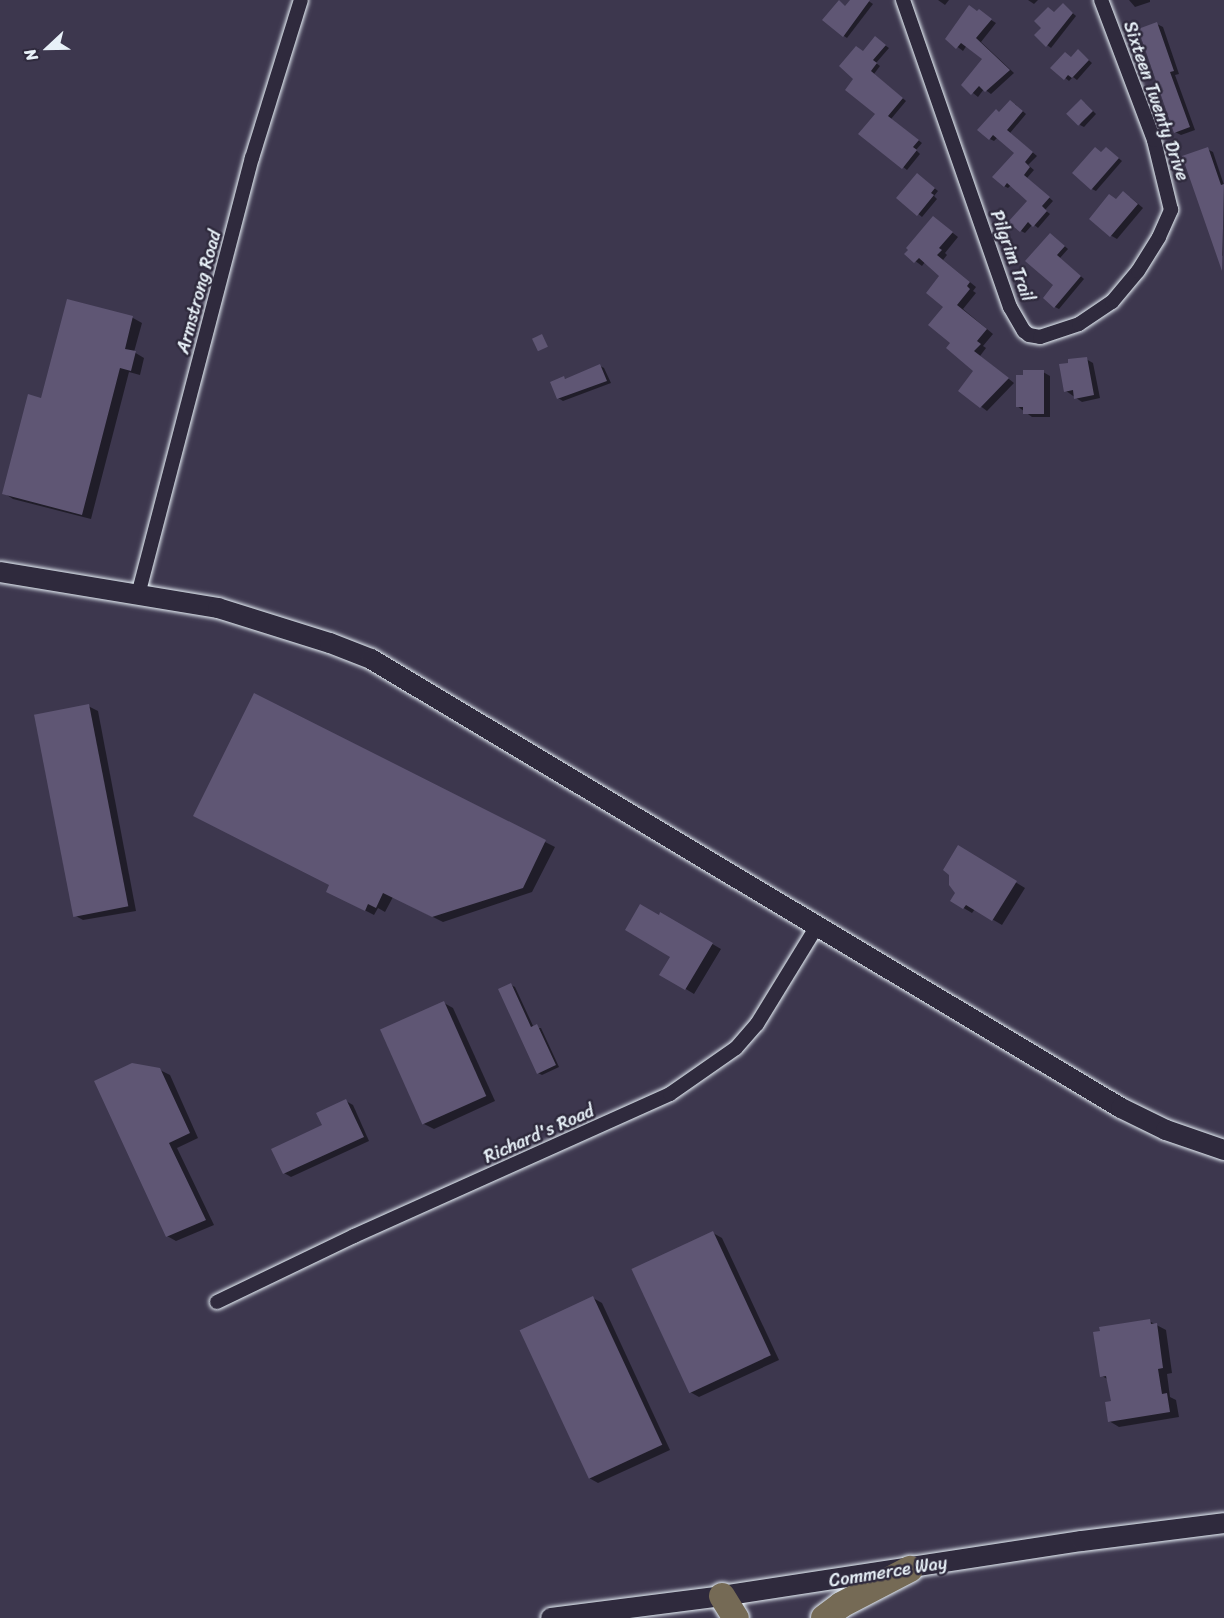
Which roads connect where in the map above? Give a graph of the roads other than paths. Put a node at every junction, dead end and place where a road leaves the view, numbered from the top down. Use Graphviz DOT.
graph roads {
  1 [pos="301,0"];
  2 [pos="903,0"];
  3 [pos="1101,0"];
  4 [pos="1169,215"];
  5 [pos="0,572"];
  6 [pos="138,595"];
  7 [pos="817,927"];
  8 [pos="1224,1150"];
  9 [pos="217,1302"];
  10 [pos="1224,1523"];
  11 [pos="909,1569"];
  12 [pos="721,1607"];
  13 [pos="551,1618"];
  14 [pos="736,1618"];
  15 [pos="824,1618"];
  1 -- 6 [label="street, Armstrong Road"];
  2 -- 4 [label="street, Pilgrim Trail"];
  3 -- 4 [label="street, Sixteen Twenty Drive"];
  5 -- 6 [label="street"];
  6 -- 7 [label="street"];
  7 -- 8 [label="street"];
  7 -- 9 [label="street, Richard's Road"];
  10 -- 11 [label="street, Commerce Way"];
  11 -- 12 [label="street, Commerce Way"];
  11 -- 15 [label="highway"];
  12 -- 13 [label="street, Commerce Way"];
  12 -- 14 [label="highway"];
}
